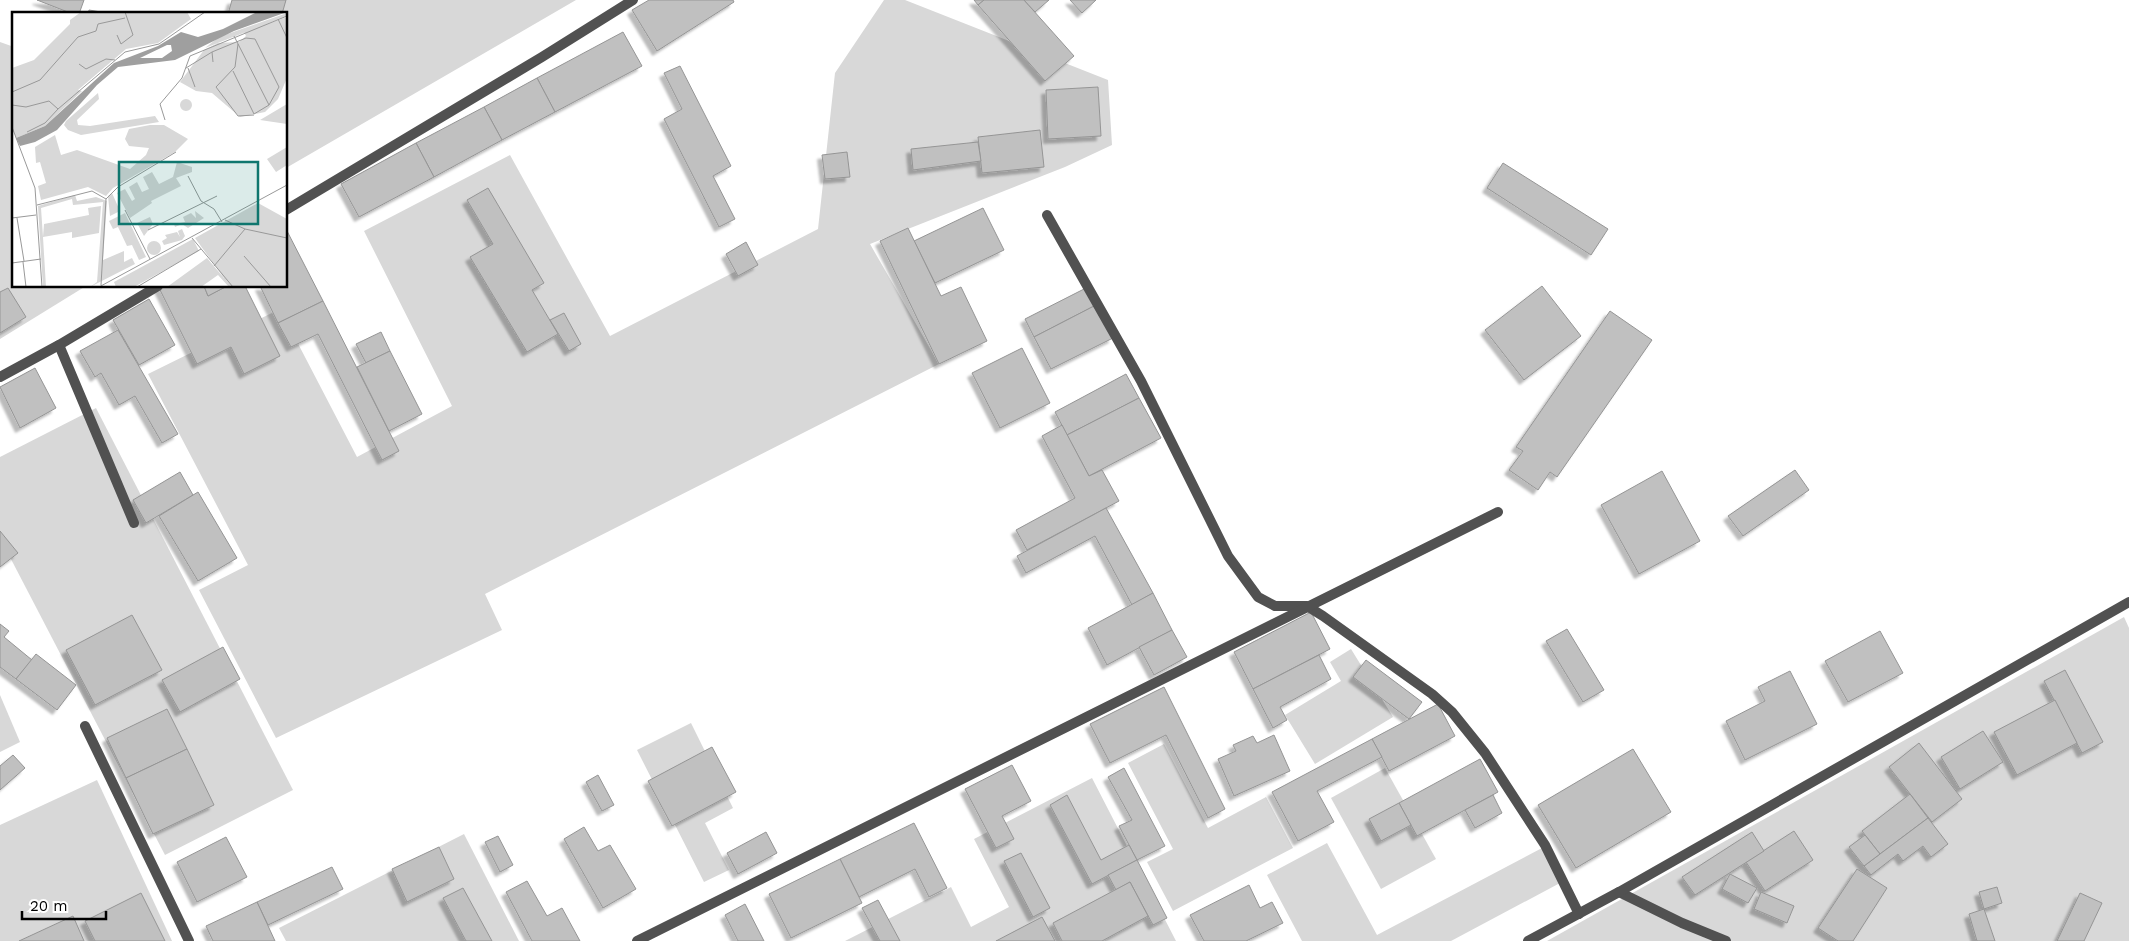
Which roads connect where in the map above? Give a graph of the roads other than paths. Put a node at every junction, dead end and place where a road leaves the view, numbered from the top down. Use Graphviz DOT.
graph roads {
  1 [pos="633,0"];
  2 [pos="288,209"];
  3 [pos="1047,215"];
  4 [pos="155,288"];
  5 [pos="59,345"];
  6 [pos="0,377"];
  7 [pos="1498,512"];
  8 [pos="134,523"];
  9 [pos="2129,602"];
  10 [pos="1307,606"];
  11 [pos="84,726"];
  12 [pos="1619,892"];
  13 [pos="1579,914"];
  14 [pos="189,941"];
  15 [pos="638,941"];
  16 [pos="1528,941"];
  17 [pos="1726,941"];
  1 -- 2 [label="street"];
  3 -- 10 [label="street"];
  4 -- 5 [label="street"];
  5 -- 6 [label="street"];
  5 -- 8 [label="street"];
  7 -- 10 [label="street"];
  9 -- 12 [label="street"];
  10 -- 13 [label="street"];
  10 -- 15 [label="street"];
  11 -- 14 [label="street"];
  12 -- 13 [label="street"];
  12 -- 17 [label="street"];
  13 -- 16 [label="street"];
}
